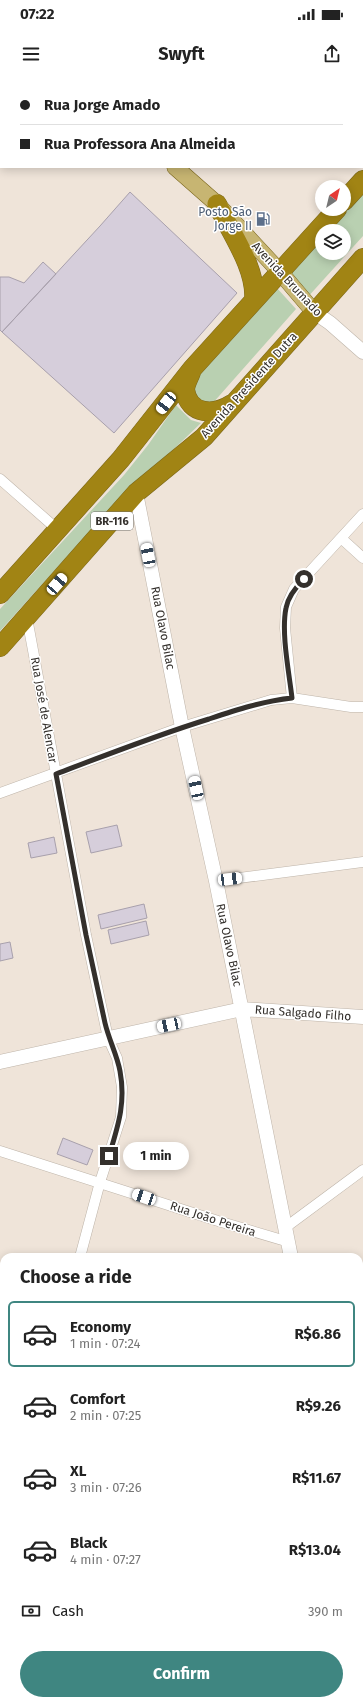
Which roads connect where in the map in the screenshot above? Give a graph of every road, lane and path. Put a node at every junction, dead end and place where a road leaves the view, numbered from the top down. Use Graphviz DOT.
graph roads {
  1 [pos="176,168"];
  2 [pos="363,180"];
  3 [pos="351,193"];
  4 [pos="217,204"];
  5 [pos="331,216"];
  6 [pos="363,258"];
  7 [pos="280,272"];
  8 [pos="254,300"];
  9 [pos="314,312"];
  10 [pos="363,352"];
  11 [pos="192,369"];
  12 [pos="233,404"];
  13 [pos="0,479"];
  14 [pos="136,493"];
  15 [pos="363,514"];
  16 [pos="58,530"];
  17 [pos="341,538"];
  18 [pos="363,558"];
  19 [pos="0,594"];
  20 [pos="27,618"];
  21 [pos="0,648"];
  22 [pos="292,698"];
  23 [pos="363,707"];
  24 [pos="182,727"];
  25 [pos="56,774"];
  26 [pos="0,794"];
  27 [pos="363,862"];
  28 [pos="216,881"];
  29 [pos="242,1009"];
  30 [pos="363,1017"];
  31 [pos="108,1038"];
  32 [pos="0,1062"];
  33 [pos="0,1151"];
  34 [pos="363,1170"];
  35 [pos="100,1182"];
  36 [pos="286,1228"];
  37 [pos="289,1242"];
  38 [pos="81,1253"];
  39 [pos="290,1253"];
  1 -- 4 [label="main road, Avenida Brumado"];
  2 -- 3 [label="highway"];
  4 -- 7 [label="main road, Avenida Brumado"];
  4 -- 8 [label="highway"];
  5 -- 7 [label="highway, BR-116"];
  6 -- 9 [label="highway, Avenida Presidente Dutra / BR-116"];
  7 -- 8 [label="highway, BR-116"];
  7 -- 9 [label="main road, Avenida Brumado"];
  8 -- 11 [label="highway, BR-116"];
  9 -- 10 [label="street, Avenida Brumado"];
  9 -- 12 [label="highway, Avenida Presidente Dutra / BR-116"];
  11 -- 12 [label="highway"];
  11 -- 16 [label="highway, BR-116"];
  12 -- 14 [label="highway, Avenida Presidente Dutra / BR-116"];
  13 -- 16 [label="street"];
  14 -- 20 [label="highway, Avenida Presidente Dutra / BR-116"];
  14 -- 24 [label="street, Rua Olavo Bilac"];
  15 -- 17 [label="street"];
  16 -- 19 [label="highway, BR-116"];
  17 -- 18 [label="street"];
  17 -- 22 [label="street"];
  20 -- 21 [label="highway, Avenida Presidente Dutra / BR-116"];
  20 -- 25 [label="street, Rua José de Alencar"];
  22 -- 23 [label="street"];
  22 -- 24 [label="street"];
  24 -- 25 [label="street"];
  24 -- 28 [label="street, Rua Olavo Bilac"];
  25 -- 26 [label="street"];
  25 -- 31 [label="street, Rua José de Alencar"];
  27 -- 28 [label="street"];
  28 -- 29 [label="street, Rua Olavo Bilac"];
  29 -- 30 [label="street, Rua Salgado Filho"];
  29 -- 31 [label="street, Rua Salgado Filho"];
  29 -- 36 [label="street, Rua Olavo Bilac"];
  31 -- 32 [label="street, Rua Salgado Filho"];
  31 -- 35 [label="street, Rua José de Alencar"];
  33 -- 35 [label="street, Rua João Pereira"];
  34 -- 36 [label="street"];
  35 -- 37 [label="street, Rua João Pereira"];
  35 -- 38 [label="street, Rua José de Alencar"];
  36 -- 37 [label="street, Rua Olavo Bilac"];
  37 -- 39 [label="street, Rua Olavo Bilac"];
}
